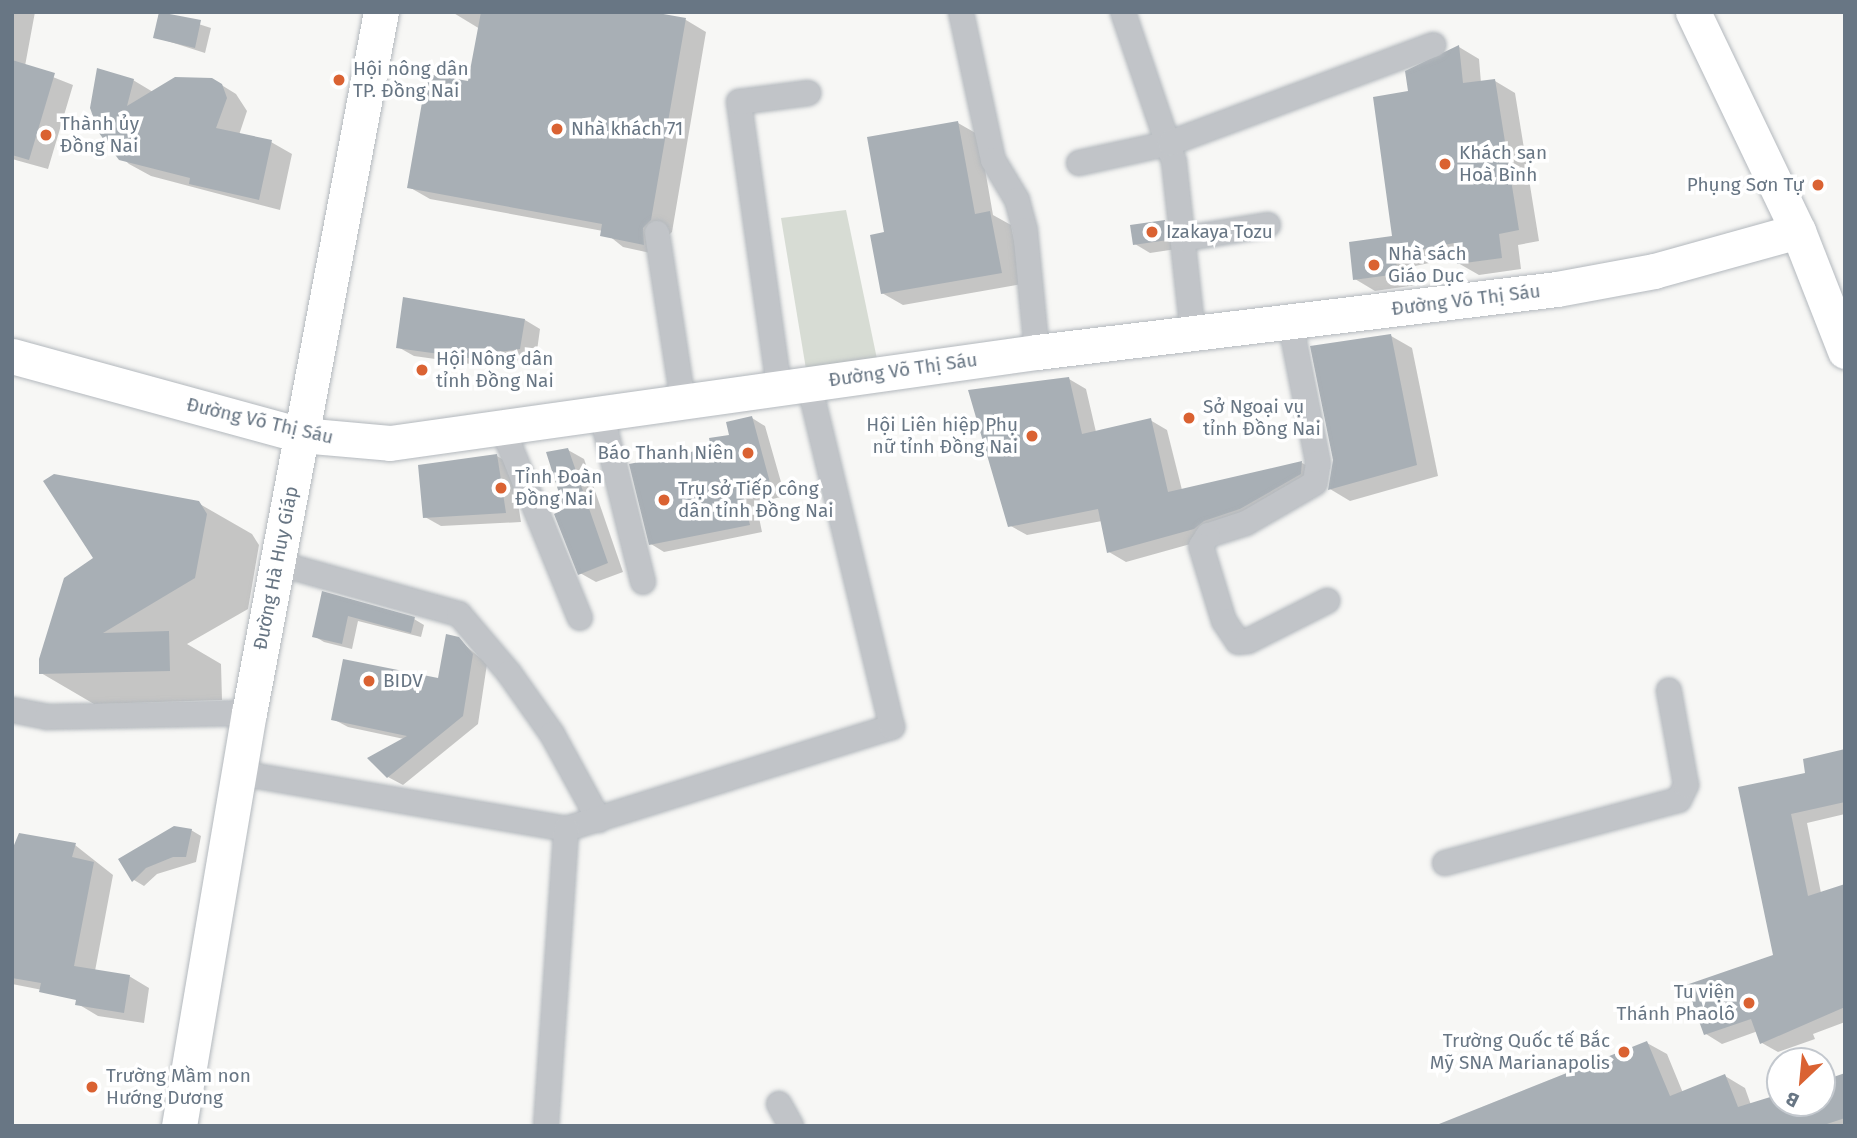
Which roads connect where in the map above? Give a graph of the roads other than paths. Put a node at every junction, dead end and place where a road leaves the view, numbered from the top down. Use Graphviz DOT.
graph roads {
  1 [pos="381,12"];
  2 [pos="961,12"];
  3 [pos="1123,12"];
  4 [pos="1693,12"];
  5 [pos="1433,46"];
  6 [pos="808,93"];
  7 [pos="1170,142"];
  8 [pos="1079,163"];
  9 [pos="1268,225"];
  10 [pos="1798,231"];
  11 [pos="657,233"];
  12 [pos="1183,239"];
  13 [pos="1290,321"];
  14 [pos="1193,333"];
  15 [pos="1845,351"];
  16 [pos="1037,352"];
  17 [pos="12,356"];
  18 [pos="794,385"];
  19 [pos="683,401"];
  20 [pos="601,412"];
  21 [pos="502,427"];
  22 [pos="301,435"];
  23 [pos="277,563"];
  24 [pos="643,582"];
  25 [pos="1327,601"];
  26 [pos="580,618"];
  27 [pos="1669,691"];
  28 [pos="12,710"];
  29 [pos="250,713"];
  30 [pos="239,773"];
  31 [pos="599,820"];
  32 [pos="566,829"];
  33 [pos="1445,863"];
  34 [pos="779,1104"];
  35 [pos="179,1126"];
  36 [pos="546,1126"];
  37 [pos="790,1126"];
  1 -- 22 [label="main road, Đường Hà Huy Giáp"];
  2 -- 16 [label="street"];
  3 -- 7 [label="street"];
  4 -- 10 [label="main road"];
  5 -- 7 [label="street"];
  6 -- 18 [label="street"];
  7 -- 8 [label="street"];
  7 -- 12 [label="street"];
  9 -- 12 [label="street"];
  10 -- 13 [label="main road, Đường Võ Thị Sáu"];
  10 -- 15 [label="main road"];
  11 -- 19 [label="street"];
  12 -- 14 [label="street"];
  13 -- 14 [label="main road, Đường Võ Thị Sáu"];
  13 -- 25 [label="street"];
  14 -- 16 [label="main road, Đường Võ Thị Sáu"];
  16 -- 18 [label="main road, Đường Võ Thị Sáu"];
  17 -- 22 [label="main road, Đường Võ Thị Sáu"];
  18 -- 19 [label="main road, Đường Võ Thị Sáu"];
  18 -- 31 [label="street"];
  19 -- 20 [label="main road, Đường Võ Thị Sáu"];
  20 -- 21 [label="main road, Đường Võ Thị Sáu"];
  20 -- 24 [label="street"];
  21 -- 22 [label="main road, Đường Võ Thị Sáu"];
  21 -- 26 [label="street"];
  22 -- 23 [label="main road, Đường Hà Huy Giáp"];
  23 -- 29 [label="main road, Đường Hà Huy Giáp"];
  23 -- 31 [label="street"];
  27 -- 33 [label="street"];
  28 -- 29 [label="street"];
  29 -- 30 [label="main road, Đường Hà Huy Giáp"];
  30 -- 32 [label="street"];
  30 -- 35 [label="main road, Đường Hà Huy Giáp"];
  31 -- 32 [label="street"];
  32 -- 36 [label="street"];
  34 -- 37 [label="street"];
}
